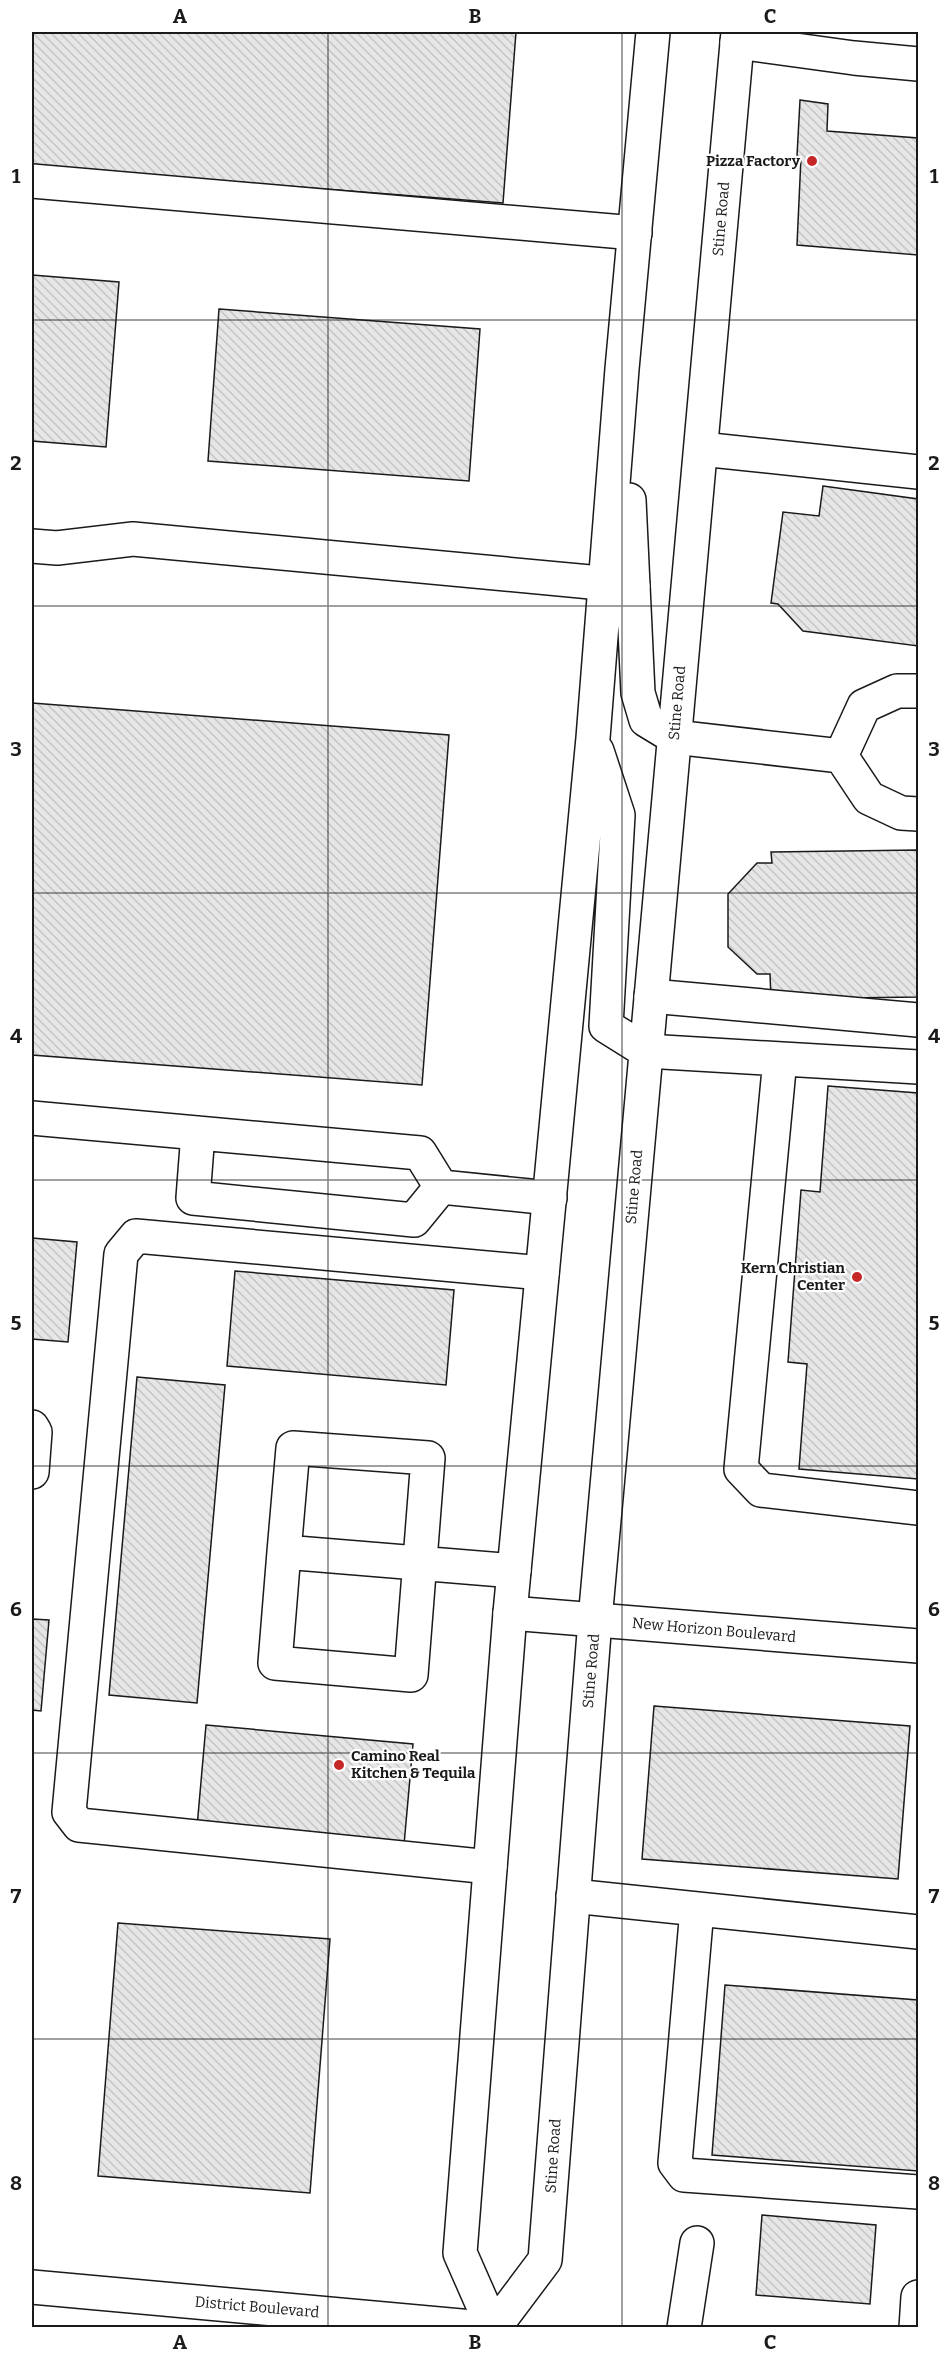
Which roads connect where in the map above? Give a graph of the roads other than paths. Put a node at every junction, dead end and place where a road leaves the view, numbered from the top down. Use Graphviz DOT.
graph roads {
  1 [pos="653,32"];
  2 [pos="734,35"];
  3 [pos="855,45"];
  4 [pos="918,64"];
  5 [pos="32,181"];
  6 [pos="635,233"];
  7 [pos="700,450"];
  8 [pos="918,472"];
  9 [pos="32,546"];
  10 [pos="619,584"];
  11 [pos="918,691"];
  12 [pos="674,737"];
  13 [pos="593,738"];
  14 [pos="841,756"];
  15 [pos="918,814"];
  16 [pos="651,996"];
  17 [pos="918,1020"];
  18 [pos="646,1051"];
  19 [pos="780,1059"];
  20 [pos="918,1067"];
  21 [pos="32,1118"];
  22 [pos="198,1133"];
  23 [pos="441,1187"];
  24 [pos="550,1198"];
  25 [pos="542,1273"];
  26 [pos="32,1427"];
  27 [pos="32,1472"];
  28 [pos="918,1508"];
  29 [pos="284,1552"];
  30 [pos="421,1564"];
  31 [pos="514,1570"];
  32 [pos="510,1613"];
  33 [pos="595,1620"];
  34 [pos="918,1646"];
  35 [pos="490,1868"];
  36 [pos="573,1896"];
  37 [pos="697,1909"];
  38 [pos="918,1932"];
  39 [pos="918,2192"];
  40 [pos="697,2243"];
  41 [pos="32,2288"];
  42 [pos="918,2297"];
  43 [pos="483,2328"];
  44 [pos="494,2328"];
  45 [pos="684,2328"];
  46 [pos="916,2328"];
  1 -- 6 [label="main road, Stine Road"];
  2 -- 3 [label="main road"];
  2 -- 7 [label="main road, Stine Road"];
  3 -- 4 [label="main road"];
  5 -- 6 [label="main road"];
  6 -- 10 [label="main road, Stine Road"];
  7 -- 8 [label="main road"];
  7 -- 12 [label="main road, Stine Road"];
  9 -- 10 [label="main road"];
  10 -- 12 [label="main road"];
  10 -- 13 [label="main road, Stine Road"];
  11 -- 14 [label="main road"];
  12 -- 14 [label="main road"];
  12 -- 16 [label="main road, Stine Road"];
  13 -- 18 [label="main road"];
  13 -- 24 [label="main road, Stine Road"];
  14 -- 15 [label="main road"];
  16 -- 17 [label="main road"];
  16 -- 18 [label="main road, Stine Road"];
  18 -- 19 [label="main road"];
  18 -- 33 [label="main road, Stine Road"];
  19 -- 20 [label="main road"];
  19 -- 28 [label="main road"];
  21 -- 22 [label="main road"];
  22 -- 23 [label="main road"];
  22 -- 23 [label="main road"];
  23 -- 24 [label="main road"];
  24 -- 25 [label="main road, Stine Road"];
  25 -- 31 [label="main road, Stine Road"];
  25 -- 35 [label="main road"];
  26 -- 27 [label="main road"];
  29 -- 30 [label="main road"];
  29 -- 30 [label="main road"];
  29 -- 30 [label="main road"];
  30 -- 31 [label="main road"];
  31 -- 32 [label="main road, Stine Road"];
  32 -- 33 [label="main road, New Horizon Boulevard"];
  32 -- 35 [label="main road, Stine Road"];
  33 -- 34 [label="main road, New Horizon Boulevard"];
  33 -- 36 [label="main road, Stine Road"];
  35 -- 44 [label="main road, Stine Road"];
  36 -- 37 [label="main road"];
  36 -- 44 [label="main road, Stine Road"];
  37 -- 38 [label="main road"];
  37 -- 39 [label="main road"];
  40 -- 45 [label="main road"];
  41 -- 43 [label="main road, District Boulevard"];
  42 -- 46 [label="main road"];
}
